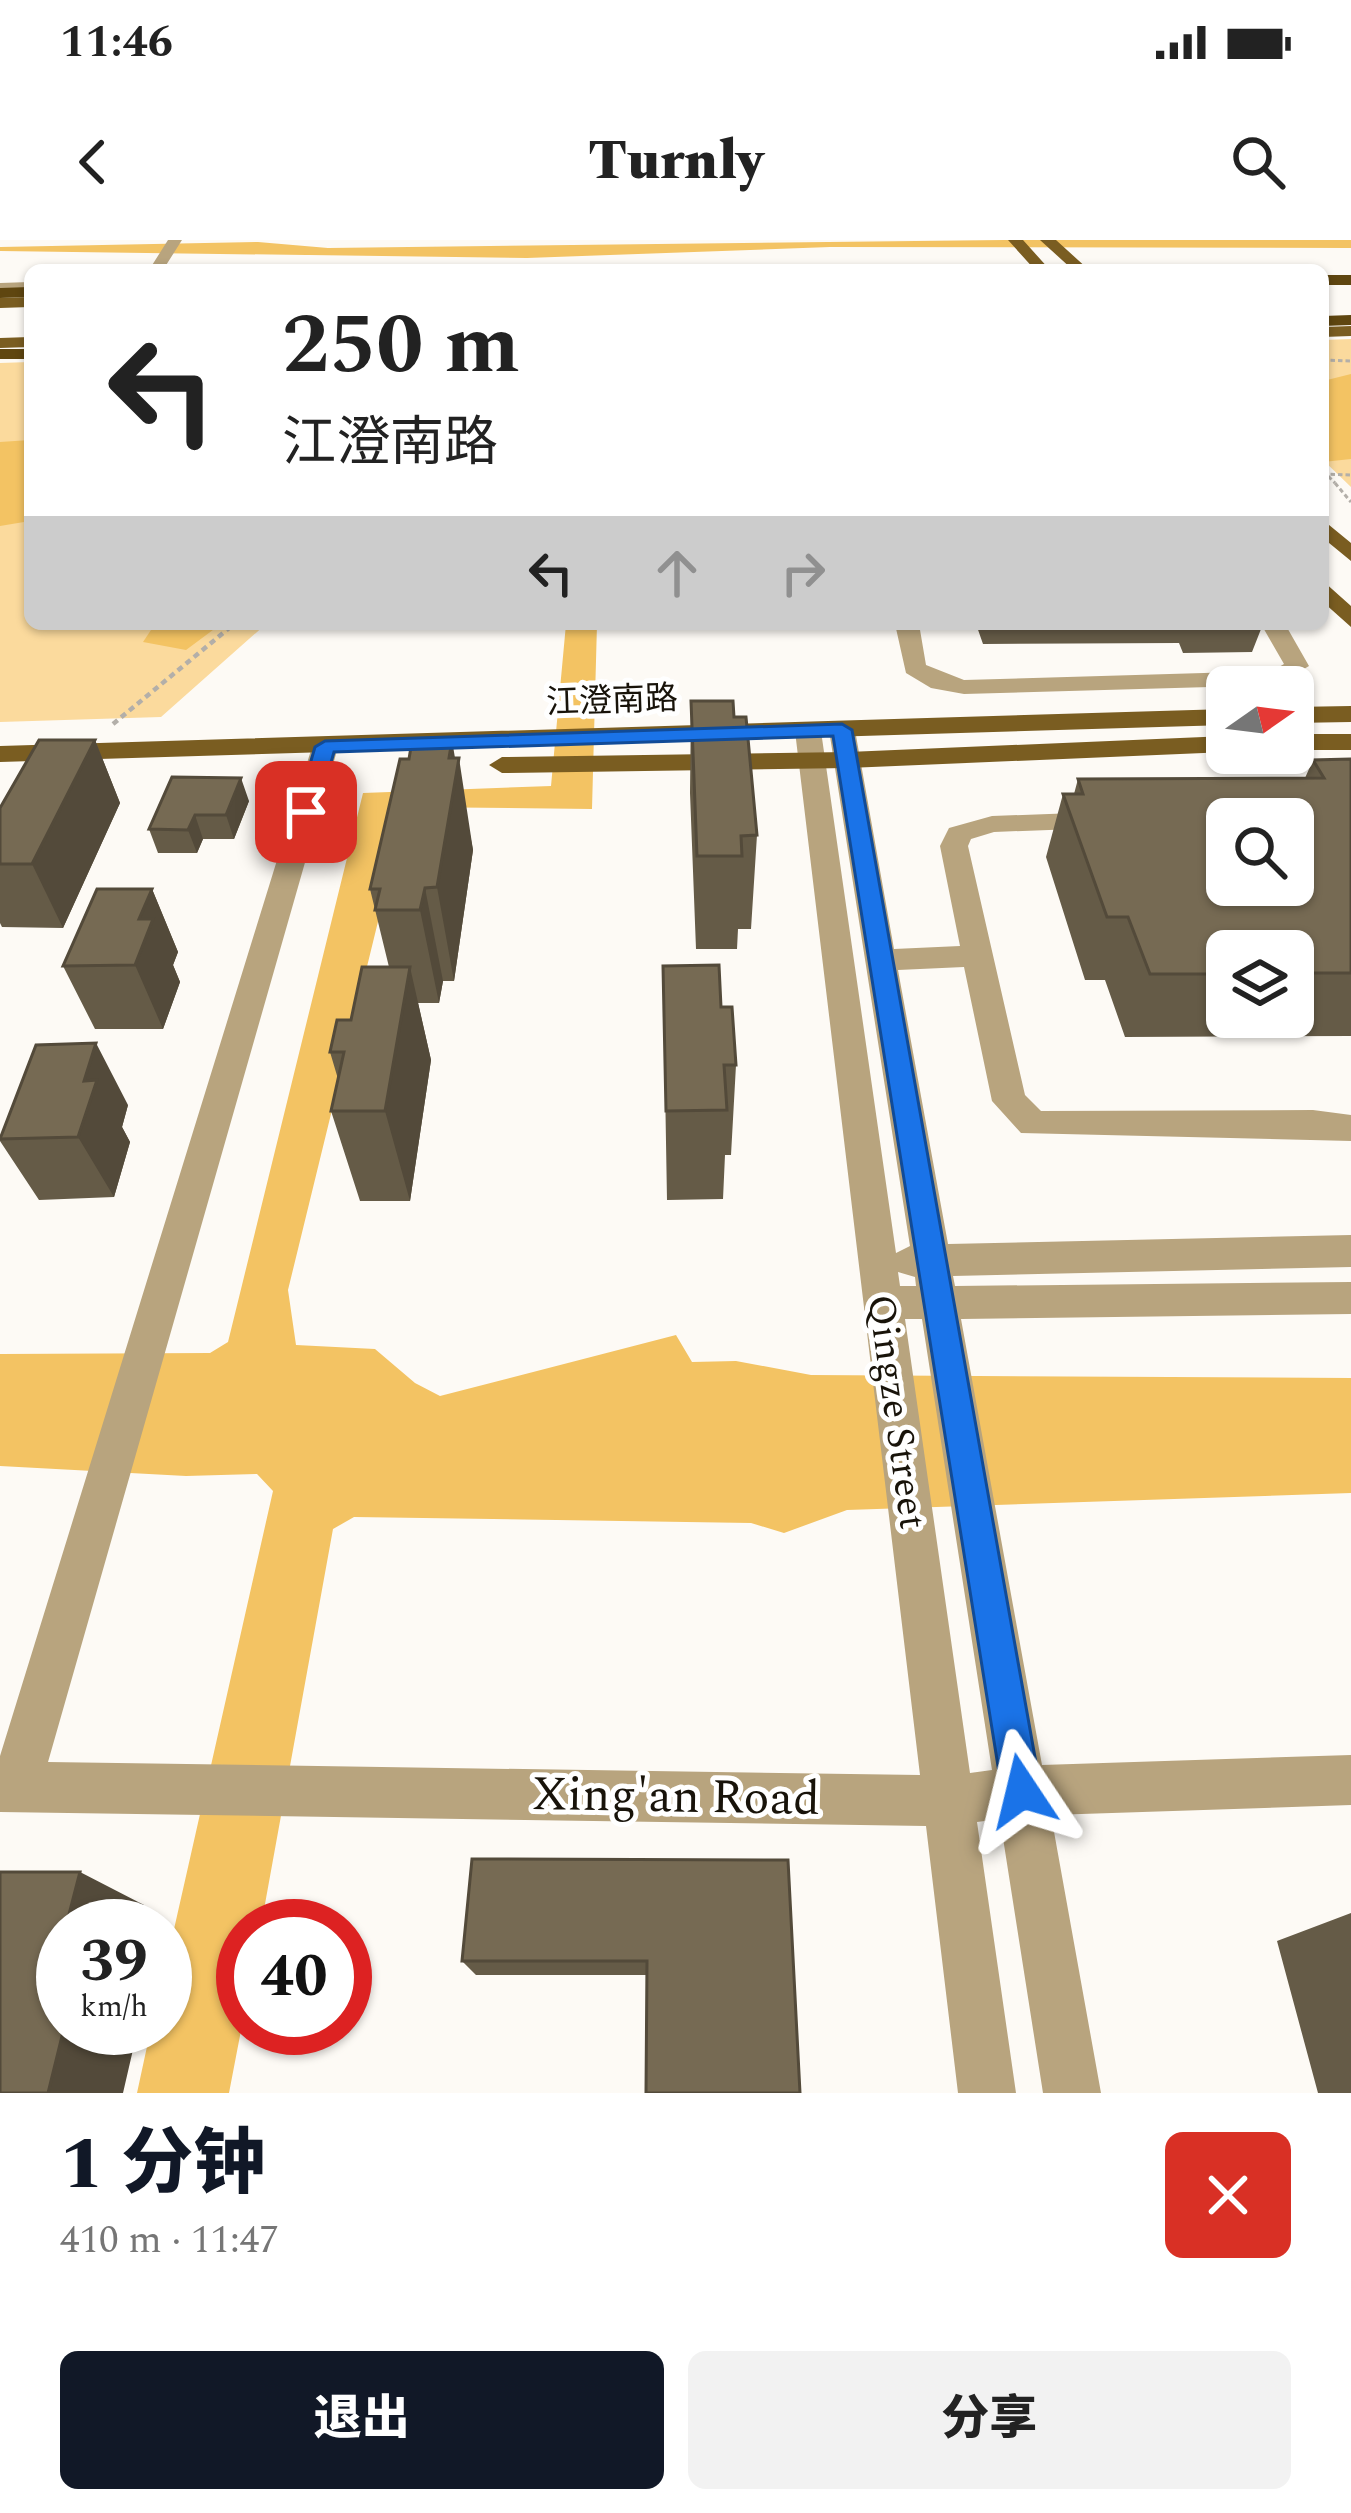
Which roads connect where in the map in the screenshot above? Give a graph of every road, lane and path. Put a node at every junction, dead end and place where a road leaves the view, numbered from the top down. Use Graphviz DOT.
graph roads {
  1 [pos="1016,240"];
  2 [pos="1047,240"];
  3 [pos="1038,264"];
  4 [pos="1074,264"];
  5 [pos="1329,478"];
  6 [pos="1351,502"];
  7 [pos="1329,532"];
  8 [pos="1351,555"];
  9 [pos="1329,595"];
  10 [pos="1351,620"];
  11 [pos="227,630"];
  12 [pos="908,630"];
  13 [pos="1277,630"];
  14 [pos="1129,682"];
  15 [pos="1351,714"];
  16 [pos="1314,715"];
  17 [pos="1206,719"];
  18 [pos="1151,720"];
  19 [pos="101,734"];
  20 [pos="1314,742"];
  21 [pos="1351,742"];
  22 [pos="1206,744"];
  23 [pos="828,745"];
  24 [pos="0,754"];
  25 [pos="322,758"];
  26 [pos="0,774"];
  27 [pos="1136,819"];
  28 [pos="978,956"];
  29 [pos="881,960"];
  30 [pos="1344,1137"];
  31 [pos="1351,1251"];
  32 [pos="932,1260"];
  33 [pos="876,1261"];
  34 [pos="1351,1298"];
  35 [pos="882,1303"];
  36 [pos="939,1303"];
  37 [pos="1351,1780"];
  38 [pos="8,1787"];
  39 [pos="1022,1791"];
  40 [pos="948,1801"];
  41 [pos="987,2093"];
  42 [pos="1072,2093"];
  1 -- 3 [label="main road"];
  2 -- 4 [label="main road"];
  5 -- 6 [label="path, bridge"];
  7 -- 8 [label="main road"];
  9 -- 10 [label="main road"];
  11 -- 19 [label="path"];
  12 -- 14 [label="street"];
  13 -- 14 [label="street"];
  14 -- 18 [label="street"];
  15 -- 16 [label="main road"];
  17 -- 18 [label="main road, 江澄南路"];
  18 -- 23 [label="main road, 江澄南路"];
  20 -- 21 [label="main road"];
  22 -- 23 [label="main road, 江澄南路"];
  23 -- 25 [label="main road, 江澄南路"];
  23 -- 29 [label="street, Qingze Street"];
  23 -- 33 [label="street, Qingze Street"];
  24 -- 25 [label="main road, 江澄南路"];
  25 -- 26 [label="main road, 江澄南路"];
  25 -- 38 [label="street"];
  27 -- 28 [label="street"];
  28 -- 29 [label="street"];
  28 -- 30 [label="street"];
  29 -- 32 [label="street, Qingze Street"];
  31 -- 32 [label="street"];
  32 -- 33 [label="street"];
  32 -- 36 [label="street, Qingze Street"];
  33 -- 35 [label="street, Qingze Street"];
  34 -- 36 [label="street"];
  35 -- 36 [label="street"];
  35 -- 40 [label="street, Qingze Street"];
  36 -- 39 [label="street, Qingze Street"];
  37 -- 39 [label="street, Xing'an Road"];
  38 -- 40 [label="street, Xing'an Road"];
  39 -- 40 [label="street, Xing'an Road"];
  39 -- 42 [label="street, Qingze Street"];
  40 -- 41 [label="street, Qingze Street"];
}
